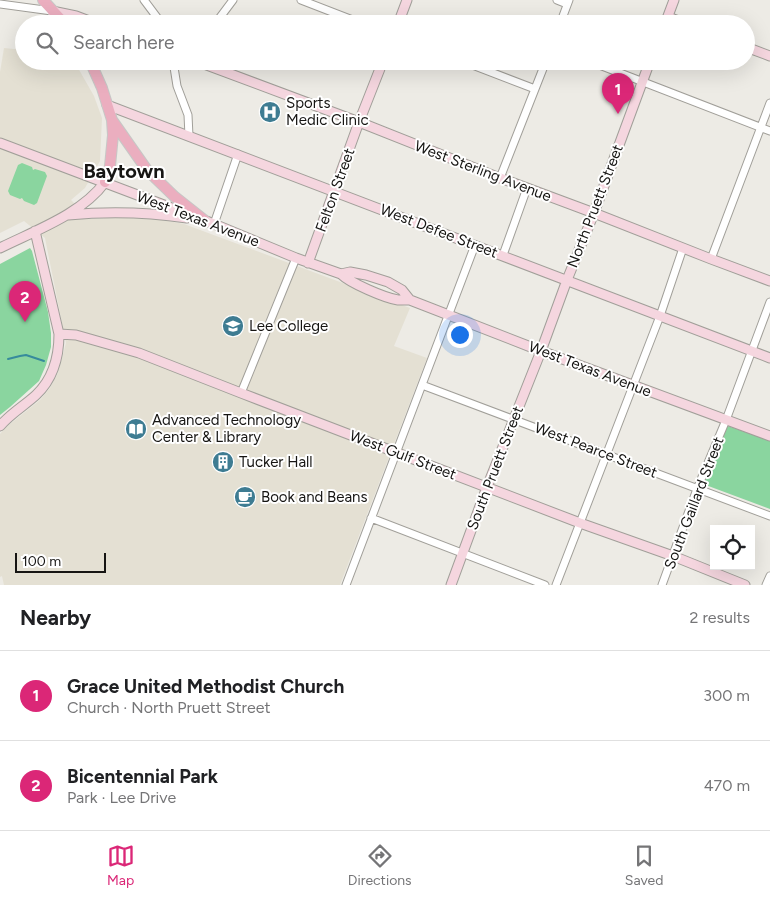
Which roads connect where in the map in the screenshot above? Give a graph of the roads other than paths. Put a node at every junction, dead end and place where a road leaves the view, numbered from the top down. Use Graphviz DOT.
graph roads {
  1 [pos="44,0"];
  2 [pos="144,0"];
  3 [pos="233,0"];
  4 [pos="301,0"];
  5 [pos="407,0"];
  6 [pos="557,0"];
  7 [pos="674,0"];
  8 [pos="568,2"];
  9 [pos="0,4"];
  10 [pos="52,11"];
  11 [pos="56,15"];
  12 [pos="71,15"];
  13 [pos="155,15"];
  14 [pos="222,15"];
  15 [pos="340,15"];
  16 [pos="401,15"];
  17 [pos="563,15"];
  18 [pos="668,15"];
  19 [pos="755,50"];
  20 [pos="770,56"];
  21 [pos="94,70"];
  22 [pos="174,70"];
  23 [pos="220,70"];
  24 [pos="379,70"];
  25 [pos="485,70"];
  26 [pos="542,70"];
  27 [pos="612,70"];
  28 [pos="647,70"];
  29 [pos="642,82"];
  30 [pos="535,89"];
  31 [pos="770,103"];
  32 [pos="107,105"];
  33 [pos="112,120"];
  34 [pos="359,122"];
  35 [pos="760,127"];
  36 [pos="770,131"];
  37 [pos="189,136"];
  38 [pos="0,143"];
  39 [pos="238,154"];
  40 [pos="500,178"];
  41 [pos="105,182"];
  42 [pos="527,188"];
  43 [pos="334,191"];
  44 [pos="594,213"];
  45 [pos="68,215"];
  46 [pos="209,222"];
  47 [pos="35,231"];
  48 [pos="474,245"];
  49 [pos="0,248"];
  50 [pos="683,248"];
  51 [pos="503,255"];
  52 [pos="296,258"];
  53 [pos="711,259"];
  54 [pos="308,262"];
  55 [pos="341,274"];
  56 [pos="567,280"];
  57 [pos="770,280"];
  58 [pos="410,300"];
  59 [pos="770,302"];
  60 [pos="449,315"];
  61 [pos="660,316"];
  62 [pos="59,334"];
  63 [pos="751,350"];
  64 [pos="542,351"];
  65 [pos="770,358"];
  66 [pos="422,385"];
  67 [pos="633,385"];
  68 [pos="241,393"];
  69 [pos="514,419"];
  70 [pos="726,420"];
  71 [pos="0,426"];
  72 [pos="770,436"];
  73 [pos="396,452"];
  74 [pos="606,454"];
  75 [pos="487,487"];
  76 [pos="698,489"];
  77 [pos="770,516"];
  78 [pos="371,518"];
  79 [pos="580,523"];
  80 [pos="463,554"];
  81 [pos="673,556"];
  82 [pos="770,576"];
  83 [pos="348,585"];
  84 [pos="451,585"];
  85 [pos="545,585"];
  86 [pos="556,585"];
  87 [pos="662,585"];
  88 [pos="745,585"];
  89 [pos="766,585"];
  1 -- 10 [label="main road"];
  2 -- 13 [label="street"];
  3 -- 14 [label="street"];
  4 -- 15 [label="street"];
  5 -- 16 [label="main road"];
  6 -- 8 [label="street"];
  7 -- 18 [label="main road"];
  8 -- 17 [label="street"];
  9 -- 10 [label="street"];
  10 -- 11 [label="main road"];
  10 -- 12 [label="main road"];
  19 -- 20 [label="main road"];
  21 -- 32 [label="main road"];
  22 -- 37 [label="street"];
  23 -- 34 [label="main road, West Sterling Avenue"];
  24 -- 34 [label="main road, Felton Street"];
  25 -- 30 [label="street"];
  26 -- 30 [label="street"];
  27 -- 29 [label="street"];
  28 -- 29 [label="main road, North Pruett Street"];
  29 -- 35 [label="street"];
  29 -- 44 [label="main road, North Pruett Street"];
  30 -- 40 [label="street"];
  31 -- 35 [label="street"];
  32 -- 33 [label="main road"];
  32 -- 37 [label="main road, West Defee Street"];
  33 -- 41 [label="main road"];
  33 -- 46 [label="main road"];
  34 -- 40 [label="main road, West Sterling Avenue"];
  34 -- 43 [label="main road, Felton Street"];
  35 -- 36 [label="street"];
  35 -- 53 [label="street"];
  37 -- 39 [label="main road, West Defee Street"];
  38 -- 41 [label="main road, West Texas Avenue"];
  39 -- 43 [label="main road, West Defee Street"];
  39 -- 46 [label="street"];
  40 -- 42 [label="main road, West Sterling Avenue"];
  41 -- 45 [label="main road"];
  41 -- 46 [label="main road, West Texas Avenue"];
  42 -- 44 [label="main road, West Sterling Avenue"];
  42 -- 51 [label="street"];
  43 -- 48 [label="main road, West Defee Street"];
  43 -- 54 [label="main road, Felton Street"];
  44 -- 50 [label="main road, West Sterling Avenue"];
  44 -- 56 [label="main road, North Pruett Street"];
  45 -- 46 [label="main road"];
  45 -- 47 [label="main road"];
  46 -- 52 [label="main road, West Texas Avenue"];
  47 -- 49 [label="main road"];
  47 -- 62 [label="main road"];
  48 -- 51 [label="main road, West Defee Street"];
  48 -- 60 [label="street"];
  50 -- 53 [label="main road, West Sterling Avenue"];
  50 -- 61 [label="street"];
  51 -- 56 [label="main road, West Defee Street"];
  52 -- 54 [label="main road, West Texas Avenue"];
  52 -- 68 [label="street"];
  53 -- 57 [label="main road, West Sterling Avenue"];
  54 -- 55 [label="main road, West Texas Avenue"];
  55 -- 58 [label="main road, West Texas Avenue"];
  55 -- 58 [label="main road, West Texas Avenue"];
  56 -- 61 [label="main road, West Defee Street"];
  56 -- 64 [label="main road, North Pruett Street"];
  58 -- 60 [label="main road, West Texas Avenue"];
  59 -- 63 [label="street, South Gaillard Street"];
  60 -- 64 [label="main road, West Texas Avenue"];
  60 -- 66 [label="street"];
  61 -- 63 [label="main road, West Defee Street"];
  61 -- 67 [label="street"];
  62 -- 68 [label="main road, West Gulf Street"];
  62 -- 71 [label="main road"];
  63 -- 65 [label="main road, West Defee Street"];
  63 -- 70 [label="street, South Gaillard Street"];
  64 -- 67 [label="main road, West Texas Avenue"];
  64 -- 69 [label="main road, South Pruett Street"];
  66 -- 69 [label="street, West Pearce Street"];
  66 -- 73 [label="street"];
  67 -- 70 [label="main road, West Texas Avenue"];
  67 -- 74 [label="street"];
  68 -- 73 [label="main road, West Gulf Street"];
  69 -- 74 [label="street, West Pearce Street"];
  69 -- 75 [label="main road, South Pruett Street"];
  70 -- 72 [label="main road, West Texas Avenue"];
  70 -- 76 [label="street, South Gaillard Street"];
  73 -- 75 [label="main road, West Gulf Street"];
  73 -- 78 [label="street"];
  74 -- 76 [label="street, West Pearce Street"];
  74 -- 79 [label="street"];
  75 -- 79 [label="main road, West Gulf Street"];
  75 -- 80 [label="main road, South Pruett Street"];
  76 -- 77 [label="street, West Pearce Street"];
  76 -- 81 [label="street, South Gaillard Street"];
  78 -- 80 [label="street"];
  78 -- 83 [label="street"];
  79 -- 81 [label="main road, West Gulf Street"];
  79 -- 86 [label="street"];
  80 -- 84 [label="main road, South Pruett Street"];
  80 -- 85 [label="street"];
  81 -- 87 [label="street, South Gaillard Street"];
  81 -- 88 [label="main road, West Gulf Street"];
  82 -- 89 [label="street"];
}
